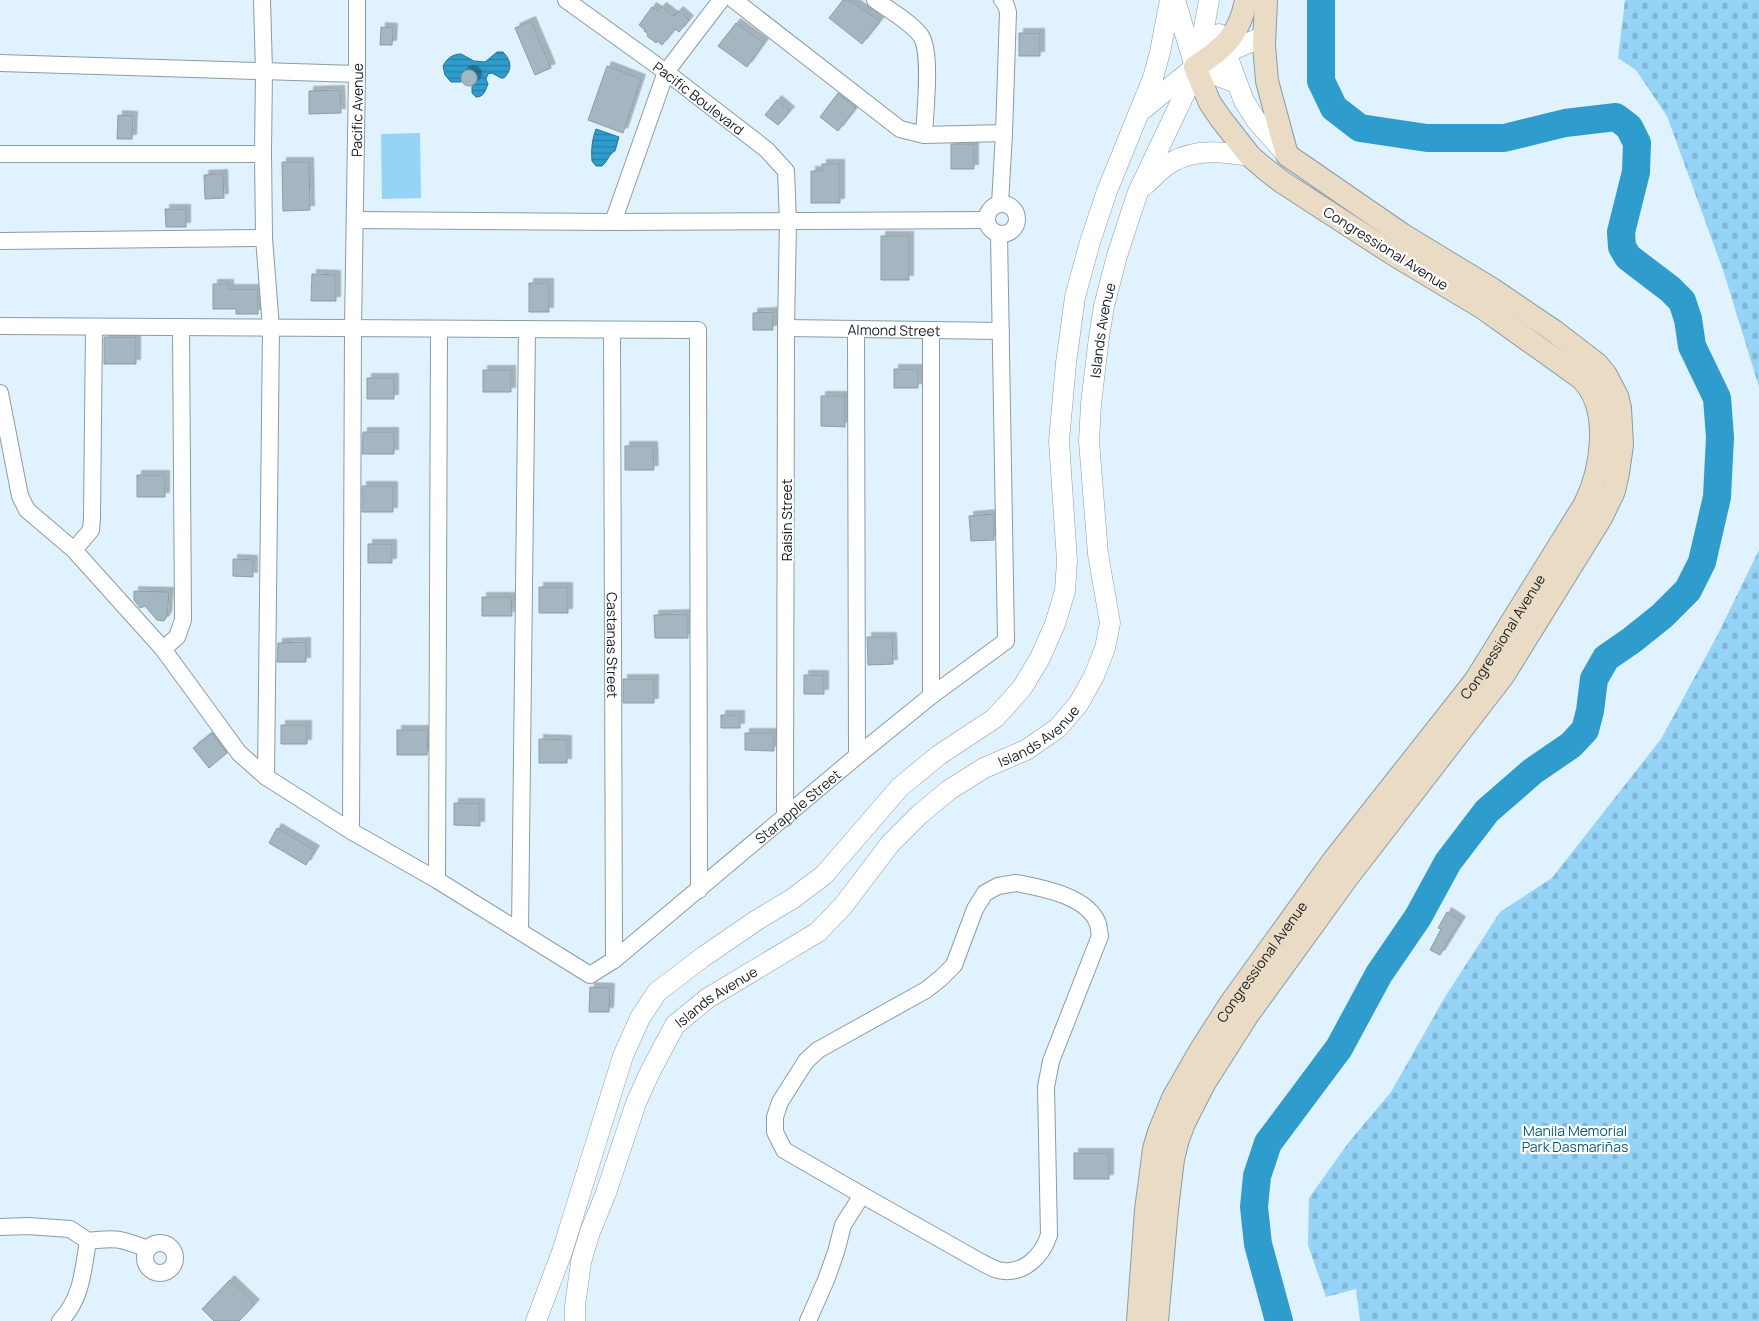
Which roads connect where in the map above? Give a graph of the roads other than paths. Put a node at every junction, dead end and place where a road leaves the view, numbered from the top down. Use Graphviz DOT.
graph roads {
  1 [pos="262,0"];
  2 [pos="357,0"];
  3 [pos="566,0"];
  4 [pos="721,0"];
  5 [pos="734,0"];
  6 [pos="875,0"];
  7 [pos="1002,0"];
  8 [pos="1170,0"];
  9 [pos="1175,0"];
  10 [pos="1210,0"];
  11 [pos="1246,0"];
  12 [pos="1266,0"];
  13 [pos="1265,36"];
  14 [pos="1224,49"];
  15 [pos="0,63"];
  16 [pos="1195,68"];
  17 [pos="264,71"];
  18 [pos="666,72"];
  19 [pos="357,74"];
  20 [pos="1236,83"];
  21 [pos="1140,112"];
  22 [pos="1004,133"];
  23 [pos="924,135"];
  24 [pos="262,152"];
  25 [pos="0,154"];
  26 [pos="1287,155"];
  27 [pos="1250,156"];
  28 [pos="1138,192"];
  29 [pos="1000,204"];
  30 [pos="355,220"];
  31 [pos="987,220"];
  32 [pos="613,222"];
  33 [pos="788,222"];
  34 [pos="999,234"];
  35 [pos="264,238"];
  36 [pos="0,241"];
  37 [pos="0,326"];
  38 [pos="94,327"];
  39 [pos="181,327"];
  40 [pos="271,328"];
  41 [pos="353,328"];
  42 [pos="439,328"];
  43 [pos="786,328"];
  44 [pos="527,329"];
  45 [pos="856,329"];
  46 [pos="612,330"];
  47 [pos="931,330"];
  48 [pos="1001,331"];
  49 [pos="0,393"];
  50 [pos="1059,441"];
  51 [pos="1089,441"];
  52 [pos="74,550"];
  53 [pos="162,649"];
  54 [pos="931,696"];
  55 [pos="857,756"];
  56 [pos="266,776"];
  57 [pos="785,818"];
  58 [pos="352,831"];
  59 [pos="437,880"];
  60 [pos="699,890"];
  61 [pos="520,931"];
  62 [pos="614,960"];
  63 [pos="862,1195"];
  64 [pos="0,1227"];
  65 [pos="88,1241"];
  66 [pos="148,1249"];
  67 [pos="60,1321"];
  68 [pos="536,1321"];
  69 [pos="575,1321"];
  70 [pos="808,1321"];
  71 [pos="1138,1321"];
  72 [pos="1158,1321"];
  1 -- 17 [label="street"];
  2 -- 19 [label="street, Pacific Avenue"];
  3 -- 18 [label="street, Pacific Boulevard"];
  4 -- 18 [label="street"];
  5 -- 23 [label="street"];
  6 -- 23 [label="street"];
  7 -- 22 [label="street"];
  8 -- 21 [label="street"];
  9 -- 16 [label="street, Congressional Avenue"];
  10 -- 14 [label="street, Congressional Avenue"];
  10 -- 16 [label="street, Islands Avenue"];
  11 -- 14 [label="main road"];
  12 -- 13 [label="main road"];
  13 -- 14 [label="street"];
  13 -- 26 [label="main road"];
  14 -- 16 [label="main road"];
  14 -- 20 [label="street, Congressional Avenue"];
  15 -- 17 [label="street"];
  16 -- 20 [label="street"];
  16 -- 21 [label="street"];
  16 -- 27 [label="main road, Congressional Avenue"];
  16 -- 28 [label="street, Islands Avenue"];
  17 -- 19 [label="street"];
  17 -- 24 [label="street"];
  18 -- 32 [label="street"];
  18 -- 33 [label="street, Pacific Boulevard"];
  19 -- 30 [label="street, Pacific Avenue"];
  20 -- 26 [label="street, Congressional Avenue"];
  21 -- 50 [label="street"];
  22 -- 23 [label="street"];
  22 -- 29 [label="street"];
  24 -- 25 [label="street"];
  24 -- 35 [label="street"];
  26 -- 72 [label="main road, Congressional Avenue"];
  27 -- 28 [label="street"];
  27 -- 71 [label="main road, Congressional Avenue"];
  28 -- 51 [label="street, Islands Avenue"];
  29 -- 31 [label="street"];
  29 -- 34 [label="street"];
  30 -- 32 [label="street"];
  30 -- 41 [label="street, Pacific Avenue"];
  31 -- 33 [label="street"];
  31 -- 34 [label="street"];
  32 -- 33 [label="street"];
  33 -- 43 [label="street, Raisin Street"];
  34 -- 48 [label="street"];
  35 -- 36 [label="street"];
  35 -- 40 [label="street"];
  37 -- 38 [label="street"];
  38 -- 39 [label="street"];
  38 -- 52 [label="street"];
  39 -- 40 [label="street"];
  39 -- 53 [label="street"];
  40 -- 41 [label="street"];
  40 -- 56 [label="street"];
  41 -- 42 [label="street"];
  41 -- 58 [label="street, Pacific Avenue"];
  42 -- 44 [label="street"];
  42 -- 59 [label="street"];
  43 -- 45 [label="street, Almond Street"];
  43 -- 57 [label="street, Raisin Street"];
  44 -- 46 [label="street"];
  44 -- 61 [label="street"];
  45 -- 47 [label="street, Almond Street"];
  45 -- 55 [label="street"];
  46 -- 60 [label="street"];
  46 -- 62 [label="street, Castanas Street"];
  47 -- 48 [label="street, Almond Street"];
  47 -- 54 [label="street"];
  48 -- 54 [label="street, Starapple Street"];
  49 -- 52 [label="street"];
  50 -- 51 [label="street"];
  50 -- 68 [label="street"];
  51 -- 69 [label="street, Islands Avenue"];
  52 -- 53 [label="street"];
  53 -- 56 [label="street"];
  54 -- 55 [label="street, Starapple Street"];
  55 -- 57 [label="street, Starapple Street"];
  56 -- 58 [label="street"];
  57 -- 60 [label="street, Starapple Street"];
  58 -- 59 [label="street"];
  59 -- 61 [label="street"];
  60 -- 62 [label="street, Starapple Street"];
  61 -- 62 [label="street, Starapple Street"];
  63 -- 63 [label="street"];
  63 -- 70 [label="street"];
  64 -- 65 [label="street"];
  65 -- 66 [label="street"];
  65 -- 67 [label="street"];
}
